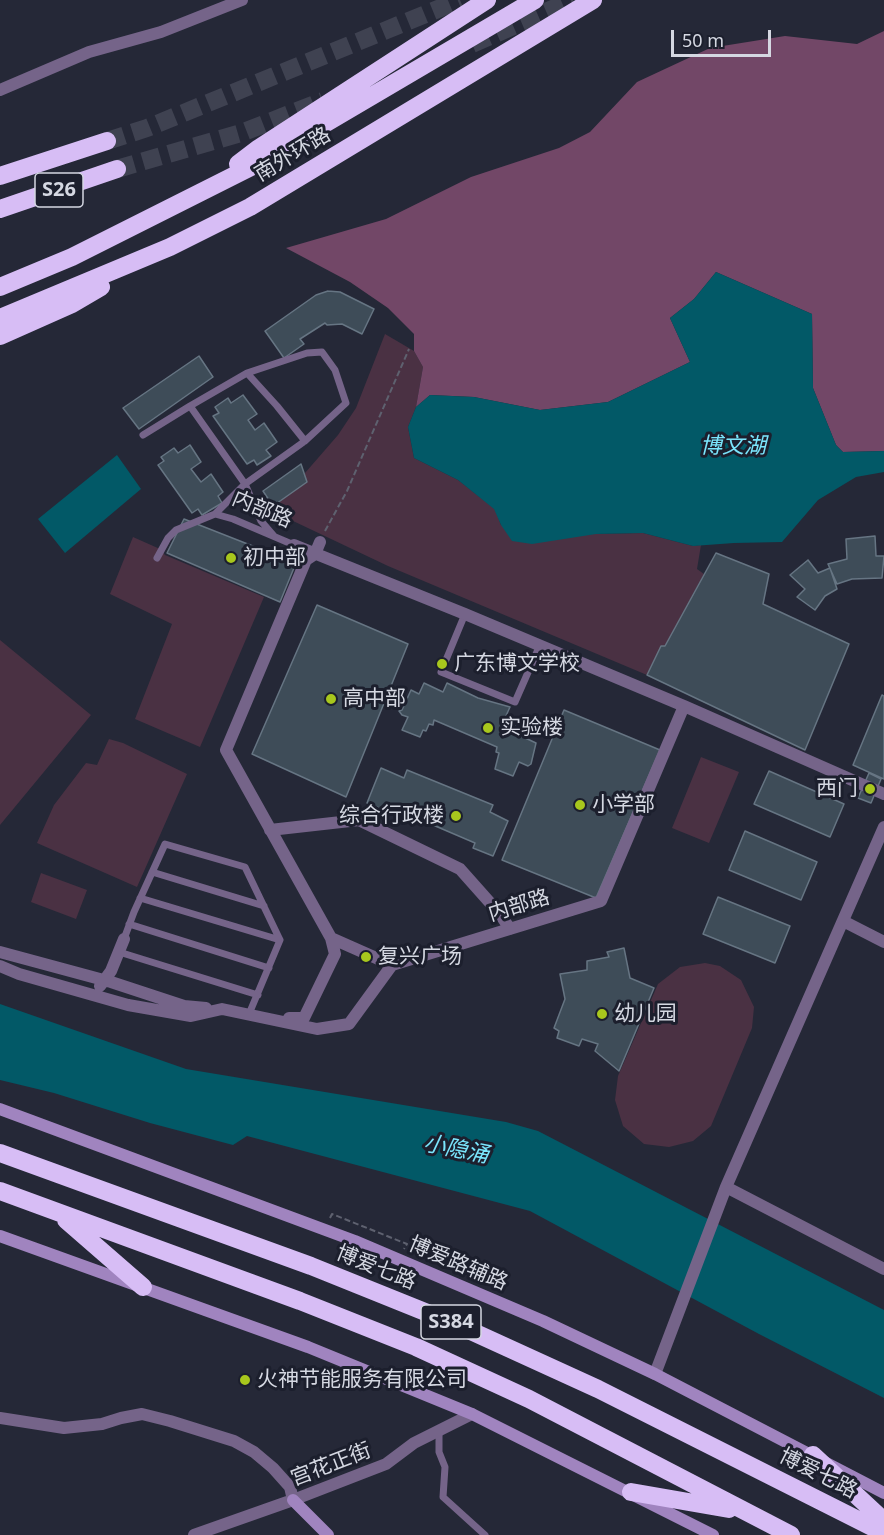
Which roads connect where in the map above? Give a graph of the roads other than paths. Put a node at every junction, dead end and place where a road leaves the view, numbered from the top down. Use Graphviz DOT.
graph roads {
  1 [pos="242,0"];
  2 [pos="487,0"];
  3 [pos="535,0"];
  4 [pos="593,0"];
  5 [pos="0,90"];
  6 [pos="107,141"];
  7 [pos="117,169"];
  8 [pos="0,176"];
  9 [pos="196,196"];
  10 [pos="0,208"];
  11 [pos="170,248"];
  12 [pos="0,287"];
  13 [pos="0,318"];
  14 [pos="0,336"];
  15 [pos="247,373"];
  16 [pos="190,406"];
  17 [pos="143,435"];
  18 [pos="305,441"];
  19 [pos="245,484"];
  20 [pos="215,514"];
  21 [pos="275,537"];
  22 [pos="320,542"];
  23 [pos="294,545"];
  24 [pos="315,554"];
  25 [pos="157,558"];
  26 [pos="465,614"];
  27 [pos="540,645"];
  28 [pos="684,705"];
  29 [pos="884,794"];
  30 [pos="884,827"];
  31 [pos="270,831"];
  32 [pos="152,872"];
  33 [pos="140,898"];
  34 [pos="264,906"];
  35 [pos="843,921"];
  36 [pos="129,924"];
  37 [pos="510,929"];
  38 [pos="331,938"];
  39 [pos="124,939"];
  40 [pos="280,940"];
  41 [pos="884,942"];
  42 [pos="0,952"];
  43 [pos="119,952"];
  44 [pos="392,965"];
  45 [pos="0,966"];
  46 [pos="269,968"];
  47 [pos="105,980"];
  48 [pos="258,995"];
  49 [pos="93,996"];
  50 [pos="222,1009"];
  51 [pos="249,1014"];
  52 [pos="270,1019"];
  53 [pos="0,1109"];
  54 [pos="0,1144"];
  55 [pos="0,1153"];
  56 [pos="22,1161"];
  57 [pos="0,1191"];
  58 [pos="724,1192"];
  59 [pos="58,1213"];
  60 [pos="0,1236"];
  61 [pos="884,1269"];
  62 [pos="143,1287"];
  63 [pos="655,1374"];
  64 [pos="472,1413"];
  65 [pos="0,1418"];
  66 [pos="439,1430"];
  67 [pos="813,1455"];
  68 [pos="631,1492"];
  69 [pos="884,1493"];
  70 [pos="293,1500"];
  71 [pos="746,1511"];
  72 [pos="884,1521"];
  73 [pos="884,1533"];
  74 [pos="194,1535"];
  75 [pos="328,1535"];
  76 [pos="485,1535"];
  77 [pos="713,1535"];
  78 [pos="790,1535"];
  1 -- 5 [label="street"];
  2 -- 9 [label="highway"];
  3 -- 9 [label="highway, 南外环路"];
  4 -- 11 [label="highway, 南外环路"];
  6 -- 8 [label="highway, S26"];
  7 -- 10 [label="highway, S26"];
  9 -- 12 [label="highway, 南外环路"];
  11 -- 13 [label="highway, 南外环路"];
  11 -- 14 [label="highway"];
  15 -- 16 [label="lane, 内部路"];
  15 -- 18 [label="lane"];
  15 -- 18 [label="lane, 内部路"];
  16 -- 17 [label="lane, 内部路"];
  16 -- 19 [label="lane, 内部路"];
  18 -- 19 [label="lane, 内部路"];
  19 -- 20 [label="lane, 内部路"];
  19 -- 21 [label="lane"];
  20 -- 21 [label="lane, 内部路"];
  20 -- 25 [label="lane"];
  21 -- 23 [label="lane, 内部路"];
  22 -- 24 [label="street"];
  23 -- 24 [label="street"];
  24 -- 26 [label="street"];
  24 -- 31 [label="street"];
  26 -- 27 [label="street"];
  26 -- 27 [label="lane"];
  27 -- 28 [label="street"];
  28 -- 29 [label="street"];
  28 -- 37 [label="street, 内部路"];
  30 -- 35 [label="street"];
  31 -- 37 [label="street"];
  31 -- 38 [label="street"];
  32 -- 33 [label="lane"];
  32 -- 34 [label="lane"];
  32 -- 34 [label="lane"];
  33 -- 36 [label="lane"];
  33 -- 40 [label="lane"];
  34 -- 40 [label="lane"];
  35 -- 41 [label="street"];
  35 -- 58 [label="street"];
  36 -- 39 [label="lane"];
  36 -- 46 [label="lane"];
  37 -- 44 [label="street, 内部路"];
  38 -- 44 [label="street"];
  38 -- 52 [label="street"];
  39 -- 43 [label="street"];
  40 -- 46 [label="lane"];
  42 -- 47 [label="street"];
  43 -- 47 [label="street"];
  43 -- 48 [label="lane"];
  44 -- 52 [label="street"];
  45 -- 49 [label="street"];
  46 -- 48 [label="lane"];
  47 -- 49 [label="street"];
  47 -- 50 [label="street"];
  48 -- 51 [label="lane"];
  49 -- 50 [label="street"];
  50 -- 51 [label="street"];
  51 -- 52 [label="street"];
  53 -- 63 [label="street, 博爱路辅路"];
  54 -- 56 [label="highway"];
  55 -- 56 [label="highway, 博爱七路 / S384"];
  56 -- 73 [label="highway, 博爱七路 / S384"];
  57 -- 59 [label="highway, S384"];
  58 -- 61 [label="street"];
  58 -- 63 [label="street"];
  59 -- 62 [label="highway"];
  59 -- 71 [label="highway, S384"];
  60 -- 62 [label="street"];
  62 -- 64 [label="street"];
  63 -- 67 [label="street, 博爱路辅路"];
  64 -- 66 [label="street, 宫花正街"];
  64 -- 68 [label="street"];
  65 -- 70 [label="street"];
  66 -- 70 [label="street, 宫花正街"];
  66 -- 76 [label="lane"];
  67 -- 69 [label="street, 博爱路辅路"];
  67 -- 72 [label="highway"];
  68 -- 71 [label="highway"];
  68 -- 77 [label="street"];
  70 -- 74 [label="street, 宫花正街"];
  70 -- 75 [label="street"];
  71 -- 78 [label="highway, S384"];
}
